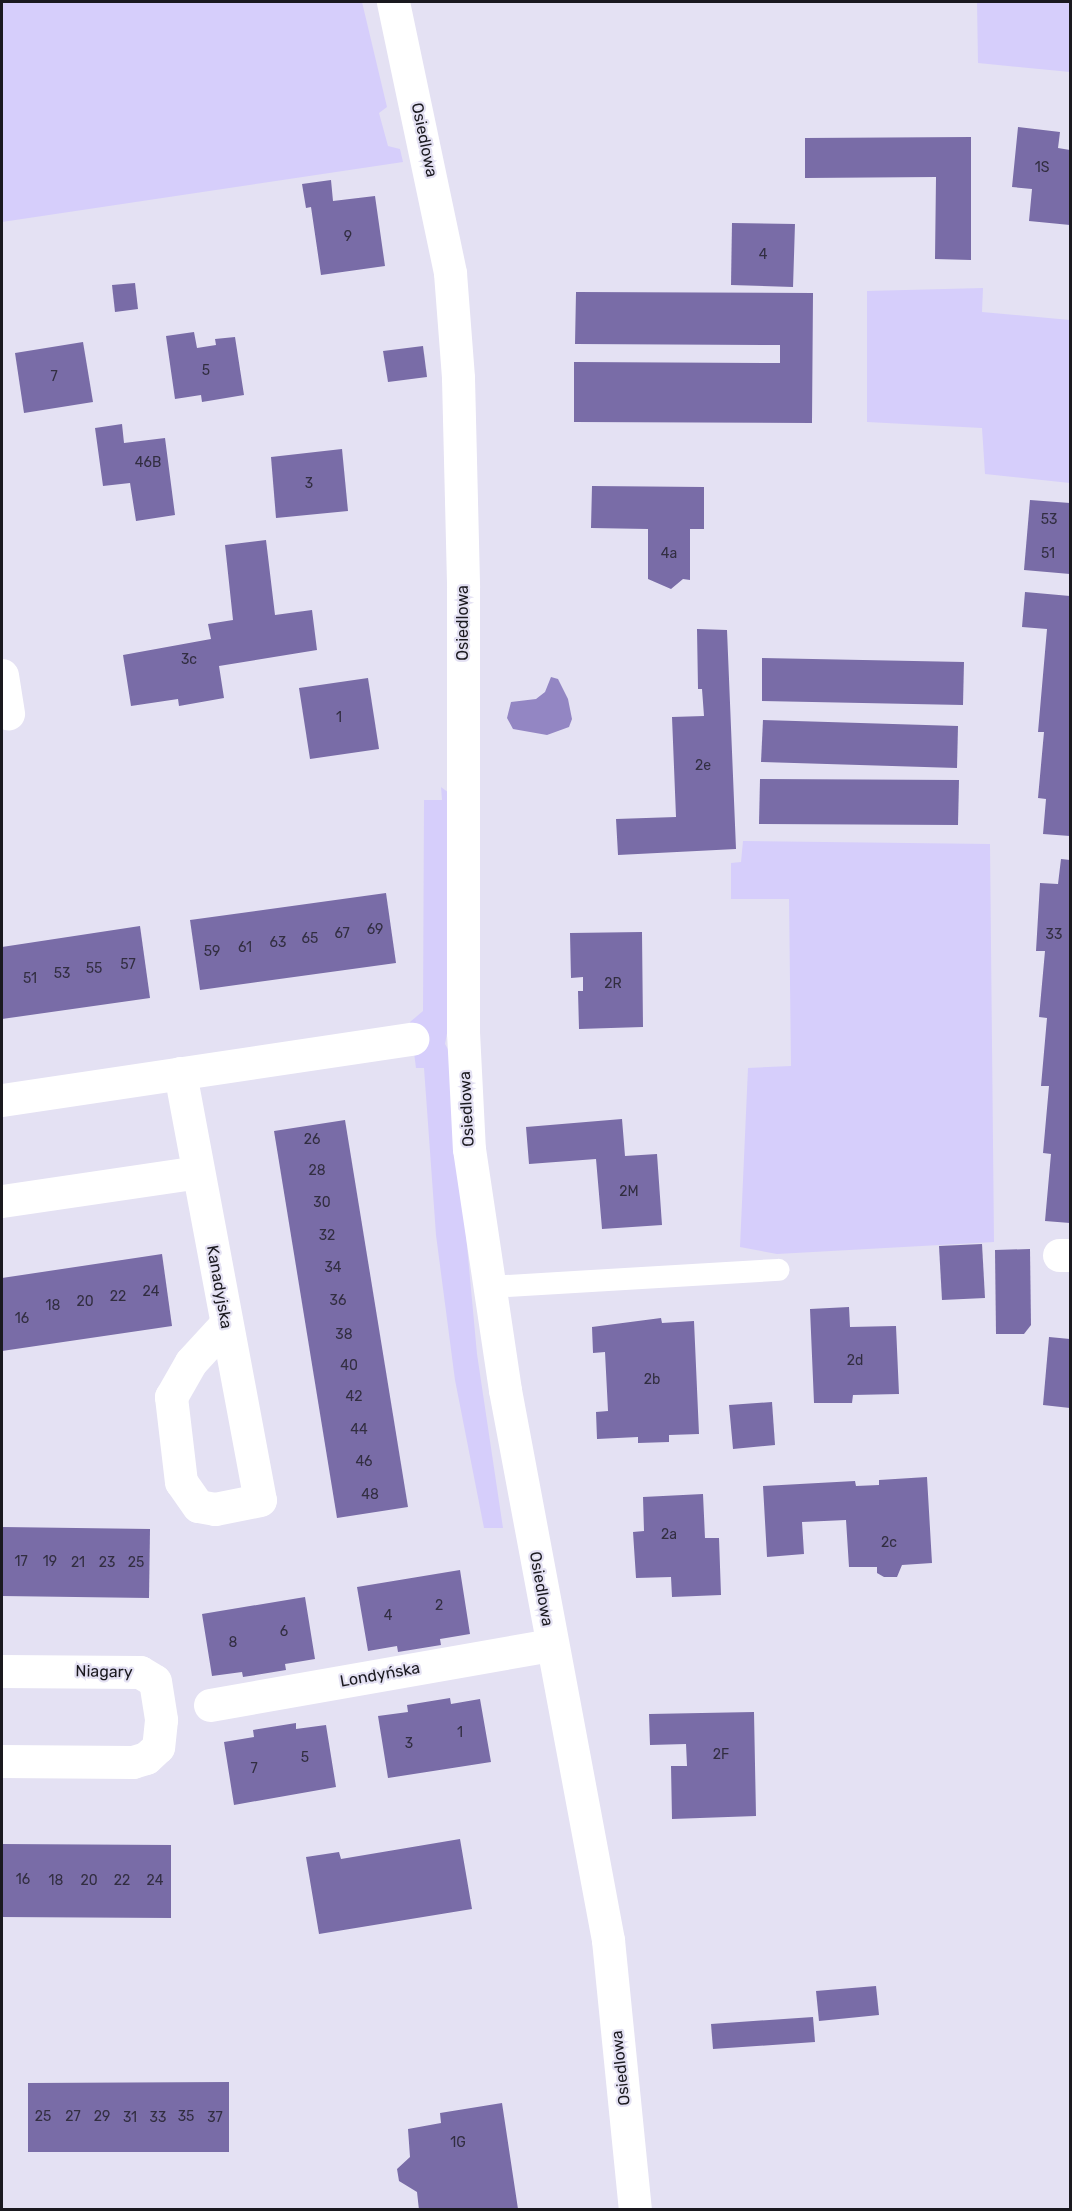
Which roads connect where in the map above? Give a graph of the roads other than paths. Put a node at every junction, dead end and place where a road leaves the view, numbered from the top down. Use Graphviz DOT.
graph roads {
  1 [pos="393,2"];
  2 [pos="2,675"];
  3 [pos="8,714"];
  4 [pos="412,1039"];
  5 [pos="180,1073"];
  6 [pos="2,1100"];
  7 [pos="198,1172"];
  8 [pos="2,1201"];
  9 [pos="778,1270"];
  10 [pos="490,1287"];
  11 [pos="226,1324"];
  12 [pos="551,1646"];
  13 [pos="2,1671"];
  14 [pos="210,1705"];
  15 [pos="2,1761"];
  16 [pos="636,2210"];
  1 -- 10 [label="street, Osiedlowa"];
  2 -- 3 [label="street"];
  4 -- 5 [label="street"];
  5 -- 6 [label="street"];
  5 -- 7 [label="street, Kanadyjska"];
  7 -- 8 [label="street"];
  7 -- 11 [label="street, Kanadyjska"];
  9 -- 10 [label="lane"];
  10 -- 12 [label="street, Osiedlowa"];
  11 -- 11 [label="street, Kanadyjska"];
  12 -- 14 [label="street, Londyńska"];
  12 -- 16 [label="street, Osiedlowa"];
  13 -- 15 [label="street, Niagary"];
}
